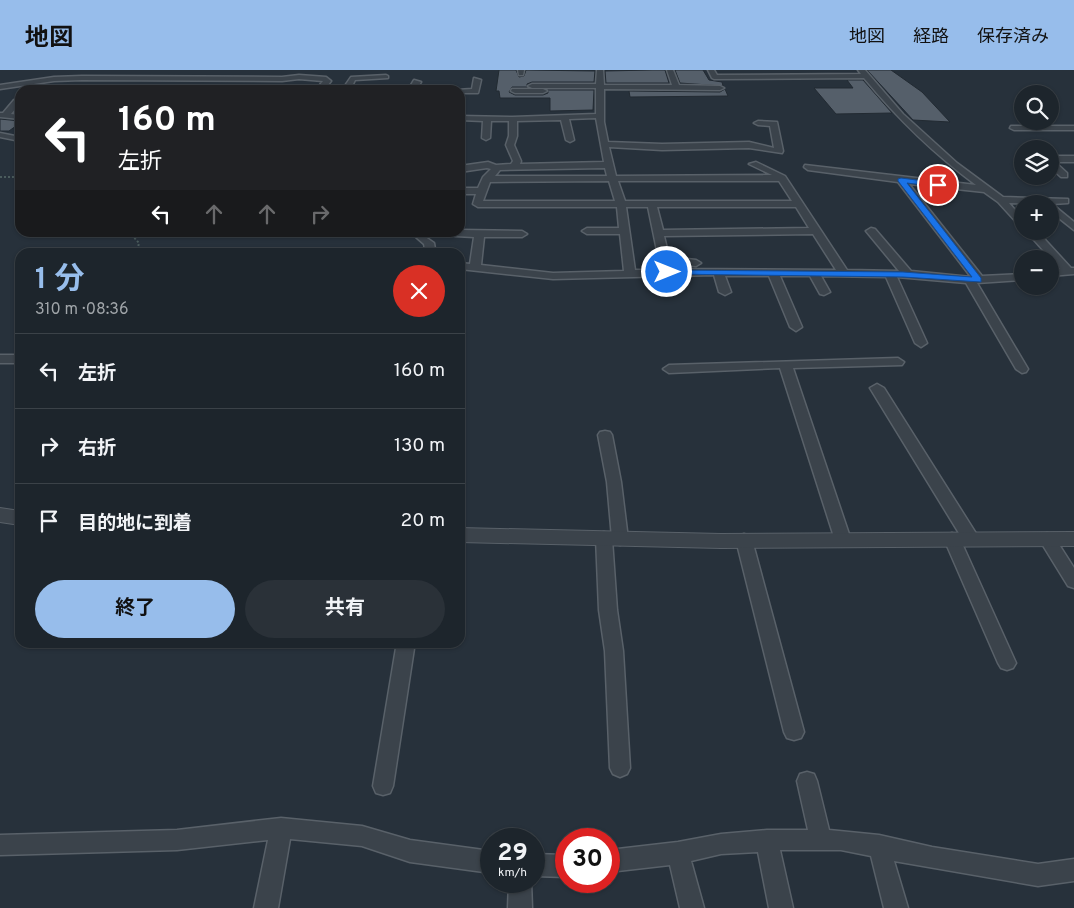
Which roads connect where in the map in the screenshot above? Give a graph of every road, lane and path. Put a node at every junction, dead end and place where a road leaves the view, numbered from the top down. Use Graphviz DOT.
graph roads {
  1 [pos="600,70"];
  2 [pos="670,70"];
  3 [pos="711,70"];
  4 [pos="763,73"];
  5 [pos="864,73"];
  6 [pos="775,76"];
  7 [pos="386,77"];
  8 [pos="477,80"];
  9 [pos="416,82"];
  10 [pos="780,83"];
  11 [pos="324,85"];
  12 [pos="344,85"];
  13 [pos="414,85"];
  14 [pos="0,86"];
  15 [pos="532,86"];
  16 [pos="561,86"];
  17 [pos="600,87"];
  18 [pos="676,88"];
  19 [pos="720,88"];
  20 [pos="465,91"];
  21 [pos="515,92"];
  22 [pos="15,104"];
  23 [pos="2,115"];
  24 [pos="15,116"];
  25 [pos="600,116"];
  26 [pos="564,117"];
  27 [pos="465,118"];
  28 [pos="487,119"];
  29 [pos="513,119"];
  30 [pos="758,123"];
  31 [pos="1059,128"];
  32 [pos="1074,128"];
  33 [pos="0,136"];
  34 [pos="684,137"];
  35 [pos="704,137"];
  36 [pos="15,138"];
  37 [pos="486,138"];
  38 [pos="570,140"];
  39 [pos="605,141"];
  40 [pos="1059,160"];
  41 [pos="1074,160"];
  42 [pos="753,164"];
  43 [pos="609,165"];
  44 [pos="515,166"];
  45 [pos="808,167"];
  46 [pos="465,168"];
  47 [pos="496,168"];
  48 [pos="826,170"];
  49 [pos="1059,170"];
  50 [pos="1064,175"];
  51 [pos="0,177"];
  52 [pos="15,177"];
  53 [pos="612,178"];
  54 [pos="782,178"];
  55 [pos="486,179"];
  56 [pos="901,180"];
  57 [pos="837,182"];
  58 [pos="985,189"];
  59 [pos="465,191"];
  60 [pos="479,191"];
  61 [pos="1001,200"];
  62 [pos="1014,201"];
  63 [pos="1065,201"];
  64 [pos="1059,202"];
  65 [pos="621,204"];
  66 [pos="652,204"];
  67 [pos="797,204"];
  68 [pos="1014,214"];
  69 [pos="1059,214"];
  70 [pos="1074,228"];
  71 [pos="587,230"];
  72 [pos="625,231"];
  73 [pos="816,231"];
  74 [pos="871,231"];
  75 [pos="465,233"];
  76 [pos="660,233"];
  77 [pos="479,234"];
  78 [pos="522,234"];
  79 [pos="134,237"];
  80 [pos="421,237"];
  81 [pos="1040,240"];
  82 [pos="138,248"];
  83 [pos="430,248"];
  84 [pos="665,260"];
  85 [pos="465,267"];
  86 [pos="475,268"];
  87 [pos="841,269"];
  88 [pos="1071,271"];
  89 [pos="667,272"];
  90 [pos="719,272"];
  91 [pos="630,273"];
  92 [pos="814,273"];
  93 [pos="774,274"];
  94 [pos="890,274"];
  95 [pos="908,275"];
  96 [pos="1014,277"];
  97 [pos="974,280"];
  98 [pos="725,292"];
  99 [pos="824,292"];
  100 [pos="796,327"];
  101 [pos="921,343"];
  102 [pos="0,358"];
  103 [pos="15,359"];
  104 [pos="898,362"];
  105 [pos="785,364"];
  106 [pos="1022,369"];
  107 [pos="668,370"];
  108 [pos="877,388"];
  109 [pos="605,435"];
  110 [pos="0,515"];
  111 [pos="15,517"];
  112 [pos="465,535"];
  113 [pos="612,538"];
  114 [pos="1074,538"];
  115 [pos="962,539"];
  116 [pos="1047,539"];
  117 [pos="744,540"];
  118 [pos="843,540"];
  119 [pos="1074,582"];
  120 [pos="405,648"];
  121 [pos="1007,663"];
  122 [pos="794,732"];
  123 [pos="620,768"];
  124 [pos="807,781"];
  125 [pos="383,786"];
  126 [pos="281,828"];
  127 [pos="767,840"];
  128 [pos="821,840"];
  129 [pos="0,845"];
  130 [pos="879,846"];
  131 [pos="678,853"];
  132 [pos="620,860"];
  133 [pos="480,861"];
  134 [pos="1074,870"];
  135 [pos="520,893"];
  136 [pos="266,908"];
  137 [pos="520,908"];
  138 [pos="692,908"];
  139 [pos="781,908"];
  140 [pos="896,908"];
  1 -- 17 [label="street"];
  2 -- 18 [label="street"];
  3 -- 4 [label="street"];
  4 -- 6 [label="street"];
  5 -- 6 [label="street"];
  5 -- 58 [label="street"];
  6 -- 10 [label="street"];
  7 -- 12 [label="street"];
  8 -- 20 [label="street"];
  9 -- 13 [label="street"];
  11 -- 14 [label="street"];
  15 -- 16 [label="street"];
  16 -- 17 [label="street"];
  16 -- 21 [label="street"];
  17 -- 18 [label="street"];
  17 -- 25 [label="street"];
  18 -- 19 [label="street"];
  22 -- 23 [label="street"];
  23 -- 24 [label="street"];
  25 -- 26 [label="street"];
  25 -- 39 [label="street"];
  26 -- 29 [label="street"];
  26 -- 38 [label="street"];
  27 -- 28 [label="street"];
  28 -- 29 [label="street"];
  28 -- 37 [label="street"];
  29 -- 44 [label="street"];
  30 -- 39 [label="street"];
  31 -- 32 [label="street"];
  33 -- 36 [label="street"];
  34 -- 35 [label="street"];
  39 -- 43 [label="street"];
  40 -- 41 [label="street"];
  42 -- 54 [label="street"];
  43 -- 44 [label="street"];
  43 -- 53 [label="street"];
  44 -- 47 [label="street"];
  45 -- 48 [label="street"];
  46 -- 47 [label="street"];
  47 -- 55 [label="street"];
  48 -- 56 [label="street"];
  48 -- 57 [label="street"];
  49 -- 50 [label="street"];
  51 -- 52 [label="path"];
  53 -- 54 [label="street"];
  53 -- 55 [label="street"];
  53 -- 65 [label="street"];
  54 -- 67 [label="street"];
  55 -- 60 [label="street"];
  56 -- 58 [label="street"];
  56 -- 97 [label="street"];
  58 -- 61 [label="street"];
  59 -- 60 [label="street"];
  60 -- 65 [label="street"];
  61 -- 62 [label="street"];
  61 -- 68 [label="street"];
  63 -- 64 [label="street"];
  65 -- 66 [label="street"];
  65 -- 72 [label="street"];
  66 -- 67 [label="street"];
  66 -- 76 [label="street"];
  67 -- 73 [label="street"];
  69 -- 70 [label="street"];
  71 -- 72 [label="street"];
  72 -- 91 [label="street"];
  73 -- 76 [label="street"];
  73 -- 87 [label="street"];
  74 -- 95 [label="street"];
  75 -- 77 [label="street"];
  76 -- 84 [label="street"];
  77 -- 78 [label="street"];
  77 -- 86 [label="street"];
  79 -- 82 [label="path"];
  80 -- 83 [label="street"];
  81 -- 88 [label="street"];
  84 -- 87 [label="street"];
  84 -- 89 [label="street"];
  85 -- 86 [label="street"];
  86 -- 91 [label="street"];
  87 -- 92 [label="street"];
  87 -- 94 [label="street"];
  89 -- 90 [label="street"];
  89 -- 91 [label="street"];
  90 -- 93 [label="street"];
  90 -- 98 [label="street"];
  92 -- 93 [label="street"];
  92 -- 99 [label="street"];
  93 -- 100 [label="street"];
  94 -- 95 [label="street"];
  94 -- 101 [label="street"];
  95 -- 97 [label="street"];
  96 -- 97 [label="street"];
  97 -- 106 [label="street"];
  102 -- 103 [label="street"];
  104 -- 105 [label="street"];
  105 -- 107 [label="street"];
  105 -- 118 [label="street"];
  108 -- 115 [label="street"];
  109 -- 113 [label="street"];
  110 -- 111 [label="street"];
  112 -- 113 [label="street"];
  113 -- 117 [label="street"];
  113 -- 123 [label="street"];
  114 -- 116 [label="street"];
  115 -- 116 [label="street"];
  115 -- 118 [label="street"];
  115 -- 121 [label="street"];
  116 -- 119 [label="street"];
  117 -- 118 [label="street"];
  117 -- 122 [label="street"];
  120 -- 125 [label="street"];
  124 -- 128 [label="street"];
  126 -- 129 [label="street"];
  126 -- 133 [label="street"];
  126 -- 136 [label="street"];
  127 -- 128 [label="street"];
  127 -- 131 [label="street"];
  127 -- 139 [label="street"];
  128 -- 130 [label="street"];
  130 -- 134 [label="street"];
  130 -- 140 [label="street"];
  131 -- 132 [label="street"];
  131 -- 138 [label="street"];
  135 -- 137 [label="street"];
}
